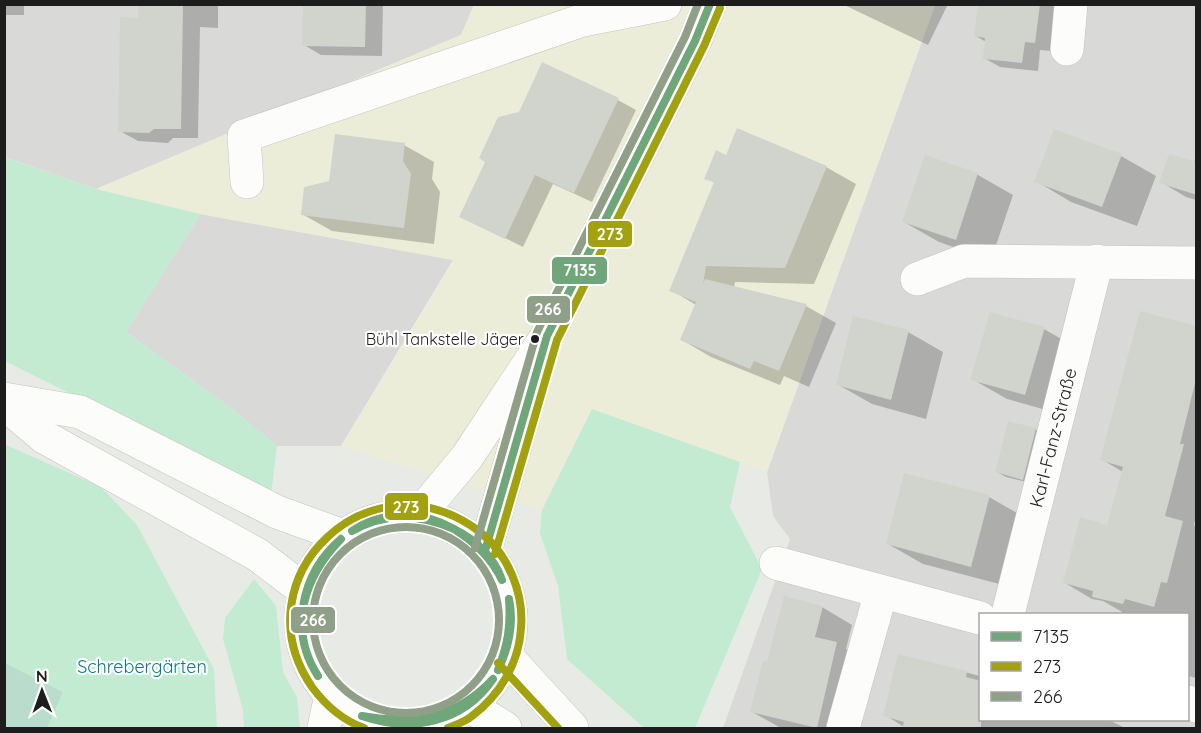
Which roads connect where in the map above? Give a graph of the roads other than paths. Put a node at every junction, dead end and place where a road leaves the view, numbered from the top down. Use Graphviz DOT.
graph roads {
  1 [pos="665,4"];
  2 [pos="710,4"];
  3 [pos="1071,4"];
  4 [pos="1066,49"];
  5 [pos="247,182"];
  6 [pos="1097,261"];
  7 [pos="1197,263"];
  8 [pos="917,279"];
  9 [pos="547,336"];
  10 [pos="4,399"];
  11 [pos="4,403"];
  12 [pos="418,516"];
  13 [pos="343,536"];
  14 [pos="485,551"];
  15 [pos="776,563"];
  16 [pos="305,591"];
  17 [pos="881,592"];
  18 [pos="1009,613"];
  19 [pos="979,617"];
  20 [pos="506,656"];
  21 [pos="331,695"];
  22 [pos="469,706"];
  23 [pos="388,727"];
  24 [pos="324,729"];
  25 [pos="505,729"];
  26 [pos="572,729"];
  27 [pos="843,729"];
  1 -- 5 [label="street"];
  2 -- 9 [label="street"];
  3 -- 4 [label="street"];
  6 -- 7 [label="street"];
  6 -- 8 [label="street"];
  6 -- 18 [label="street, Karl-Fanz-Straße"];
  9 -- 12 [label="street"];
  9 -- 14 [label="street"];
  10 -- 13 [label="street"];
  11 -- 16 [label="street"];
  12 -- 13 [label="street"];
  12 -- 14 [label="street"];
  13 -- 16 [label="street"];
  14 -- 20 [label="street"];
  15 -- 17 [label="street"];
  16 -- 21 [label="street"];
  17 -- 19 [label="street"];
  17 -- 27 [label="street"];
  20 -- 22 [label="street"];
  20 -- 26 [label="street"];
  21 -- 23 [label="street"];
  21 -- 24 [label="street"];
  22 -- 23 [label="street"];
  22 -- 25 [label="street"];
}
